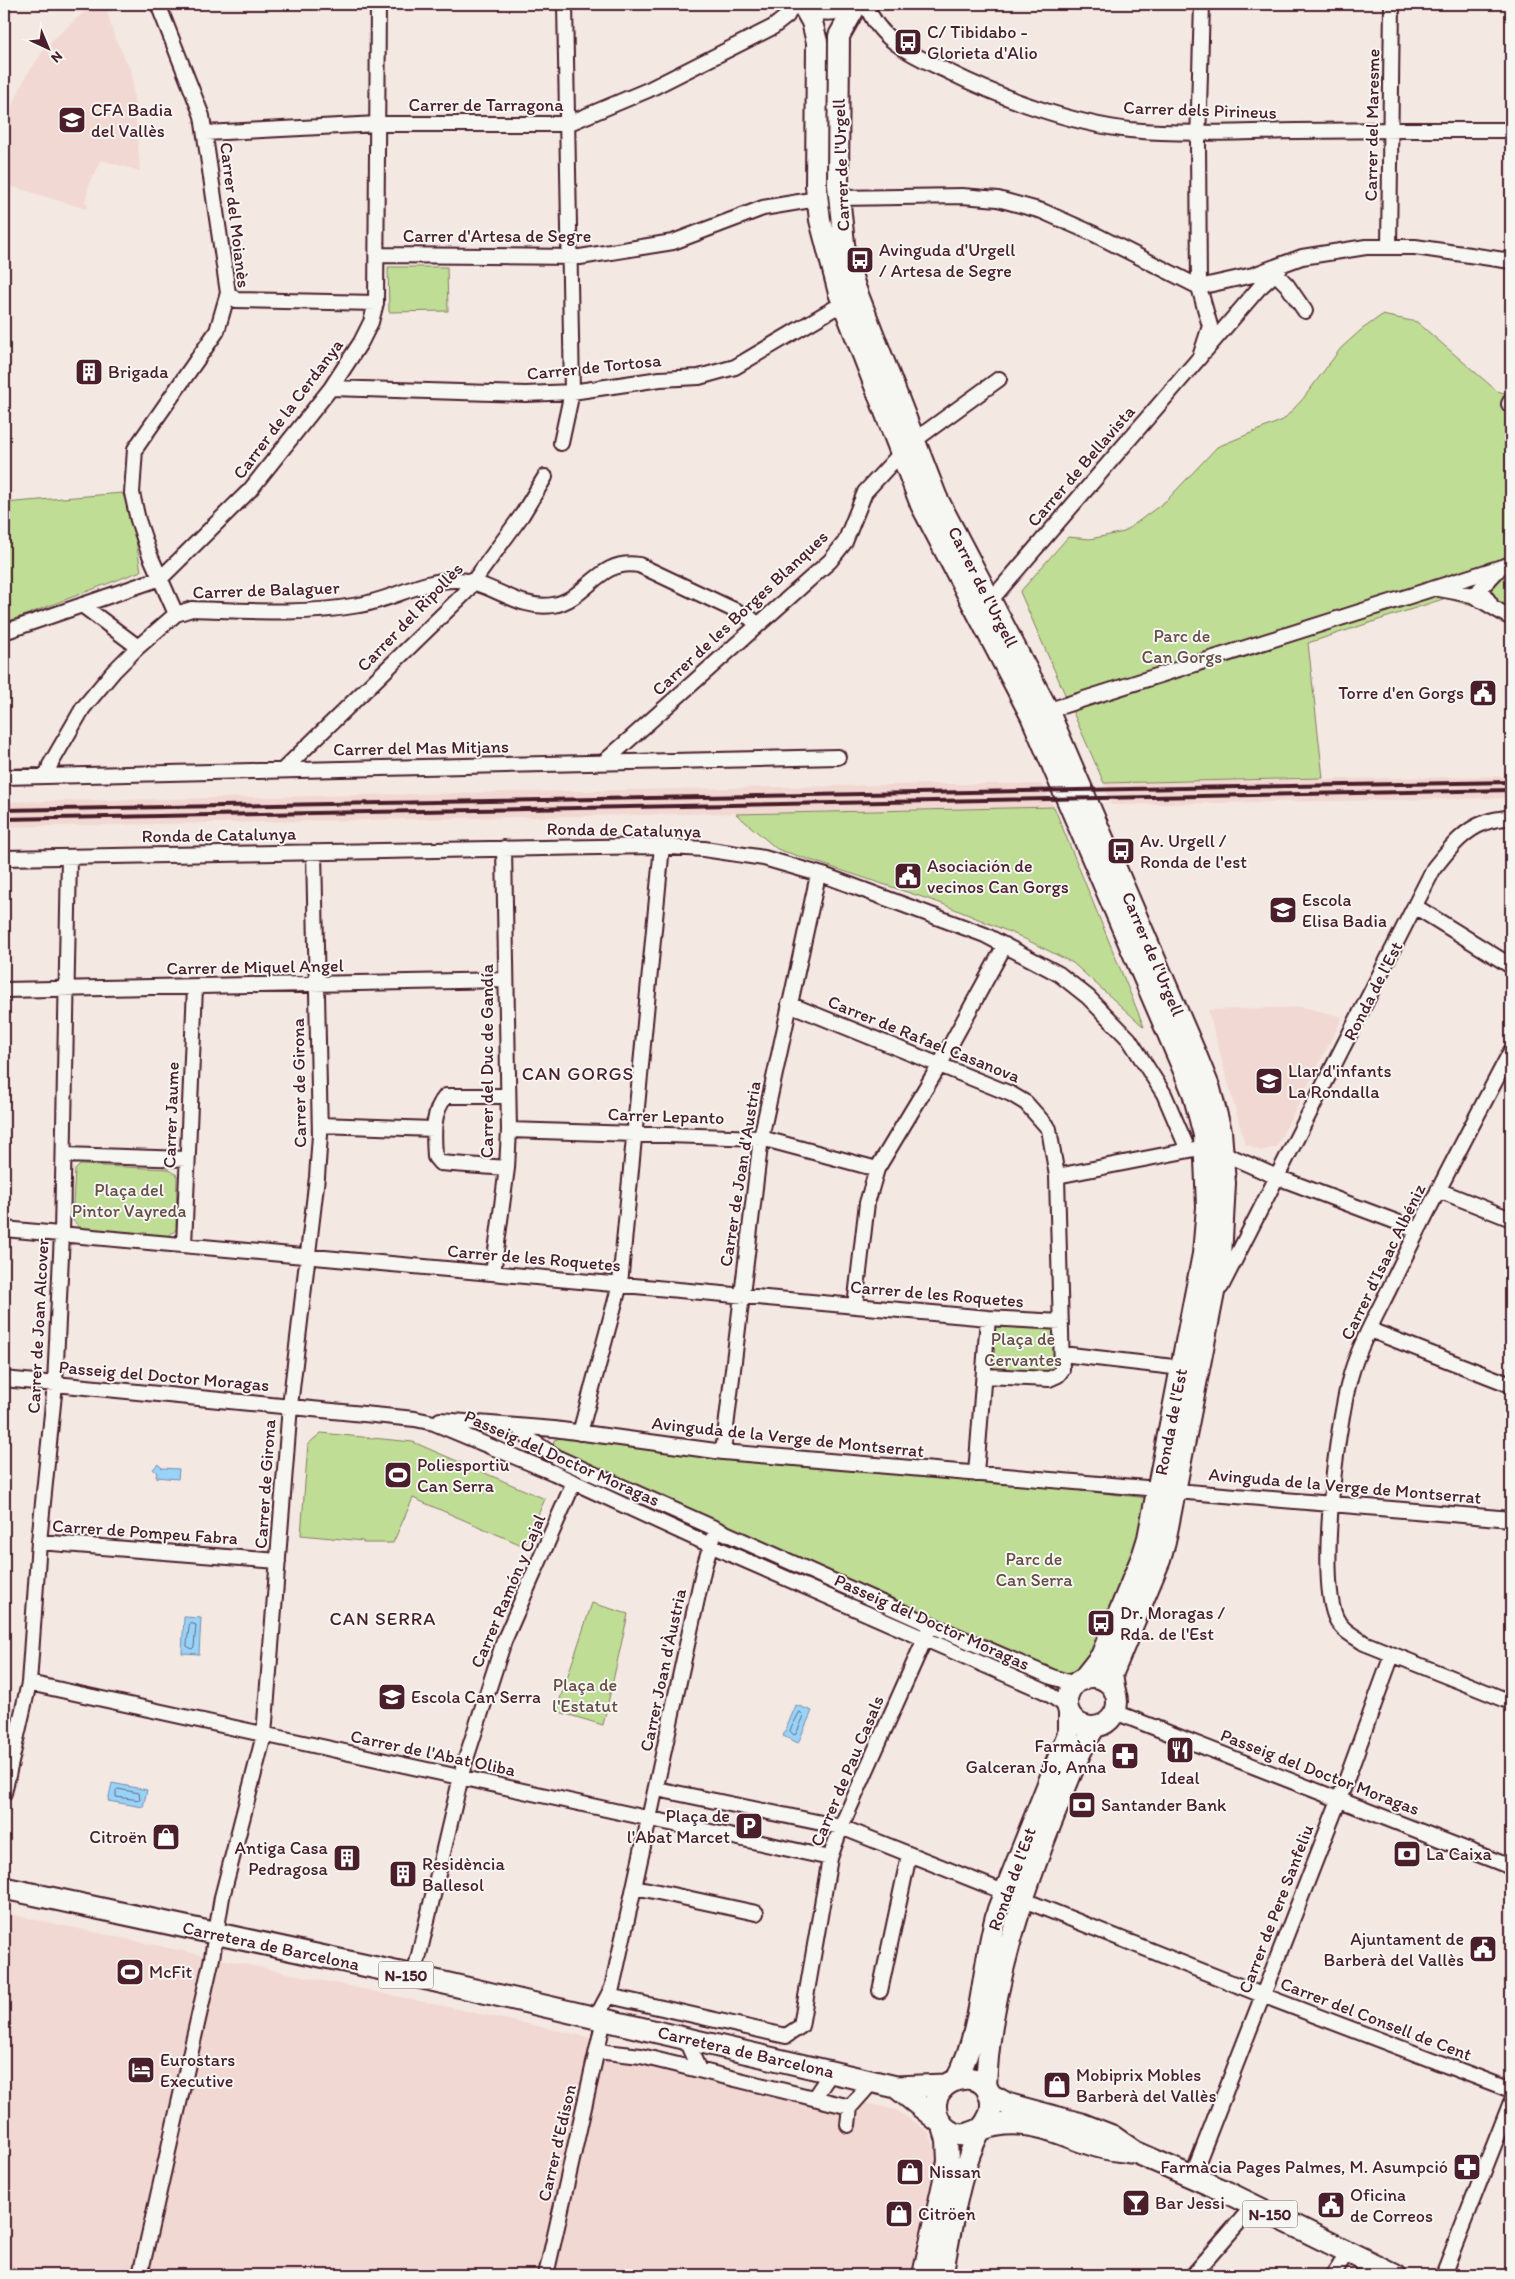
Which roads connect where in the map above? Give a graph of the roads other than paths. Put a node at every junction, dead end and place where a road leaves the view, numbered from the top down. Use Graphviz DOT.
graph roads {
  1 [pos="158,4"];
  2 [pos="378,4"];
  3 [pos="565,4"];
  4 [pos="793,4"];
  5 [pos="802,4"];
  6 [pos="806,4"];
  7 [pos="852,4"];
  8 [pos="857,4"];
  9 [pos="866,4"];
  10 [pos="1202,4"];
  11 [pos="1392,4"];
  12 [pos="378,124"];
  13 [pos="567,124"];
  14 [pos="1391,130"];
  15 [pos="1511,130"];
  16 [pos="206,133"];
  17 [pos="1198,133"];
  18 [pos="839,198"];
  19 [pos="818,199"];
  20 [pos="1389,246"];
  21 [pos="378,255"];
  22 [pos="570,256"];
  23 [pos="1296,259"];
  24 [pos="1511,261"];
  25 [pos="1276,273"];
  26 [pos="1199,286"];
  27 [pos="228,293"];
  28 [pos="376,302"];
  29 [pos="844,308"];
  30 [pos="1305,311"];
  31 [pos="1200,357"];
  32 [pos="999,378"];
  33 [pos="331,388"];
  34 [pos="572,392"];
  35 [pos="561,443"];
  36 [pos="908,446"];
  37 [pos="545,477"];
  38 [pos="1506,565"];
  39 [pos="161,578"];
  40 [pos="472,583"];
  41 [pos="1436,588"];
  42 [pos="991,600"];
  43 [pos="82,605"];
  44 [pos="1494,608"];
  45 [pos="176,614"];
  46 [pos="1511,618"];
  47 [pos="757,624"];
  48 [pos="4,632"];
  49 [pos="138,646"];
  50 [pos="1039,713"];
  51 [pos="838,757"];
  52 [pos="603,764"];
  53 [pos="284,769"];
  54 [pos="47,776"];
  55 [pos="4,777"];
  56 [pos="1511,817"];
  57 [pos="662,846"];
  58 [pos="504,848"];
  59 [pos="314,852"];
  60 [pos="70,857"];
  61 [pos="4,858"];
  62 [pos="818,875"];
  63 [pos="1416,907"];
  64 [pos="1005,945"];
  65 [pos="1511,966"];
  66 [pos="506,980"];
  67 [pos="316,985"];
  68 [pos="195,987"];
  69 [pos="67,988"];
  70 [pos="4,990"];
  71 [pos="789,1004"];
  72 [pos="1510,1055"];
  73 [pos="939,1066"];
  74 [pos="508,1096"];
  75 [pos="320,1125"];
  76 [pos="434,1129"];
  77 [pos="509,1130"];
  78 [pos="634,1134"];
  79 [pos="761,1138"];
  80 [pos="1207,1150"];
  81 [pos="64,1154"];
  82 [pos="188,1158"];
  83 [pos="507,1168"];
  84 [pos="877,1169"];
  85 [pos="1057,1176"];
  86 [pos="1277,1177"];
  87 [pos="1438,1190"];
  88 [pos="1511,1219"];
  89 [pos="4,1229"];
  90 [pos="1418,1230"];
  91 [pos="62,1234"];
  92 [pos="184,1245"];
  93 [pos="306,1256"];
  94 [pos="493,1273"];
  95 [pos="620,1284"];
  96 [pos="741,1296"];
  97 [pos="855,1306"];
  98 [pos="1211,1306"];
  99 [pos="988,1318"];
  100 [pos="1061,1322"];
  101 [pos="1370,1330"];
  102 [pos="1062,1354"];
  103 [pos="1182,1368"];
  104 [pos="984,1376"];
  105 [pos="4,1379"];
  106 [pos="55,1384"];
  107 [pos="1511,1384"];
  108 [pos="290,1406"];
  109 [pos="414,1418"];
  110 [pos="517,1426"];
  111 [pos="554,1429"];
  112 [pos="580,1433"];
  113 [pos="549,1452"];
  114 [pos="723,1452"];
  115 [pos="976,1474"];
  116 [pos="574,1482"];
  117 [pos="1167,1490"];
  118 [pos="1332,1503"];
  119 [pos="1511,1519"];
  120 [pos="717,1530"];
  121 [pos="39,1542"];
  122 [pos="710,1545"];
  123 [pos="278,1561"];
  124 [pos="931,1625"];
  125 [pos="924,1639"];
  126 [pos="1392,1655"];
  127 [pos="1078,1682"];
  128 [pos="29,1683"];
  129 [pos="1511,1702"];
  130 [pos="1115,1703"];
  131 [pos="1068,1710"];
  132 [pos="1095,1727"];
  133 [pos="264,1735"];
  134 [pos="460,1778"];
  135 [pos="657,1788"];
  136 [pos="4,1793"];
  137 [pos="1339,1800"];
  138 [pos="650,1820"];
  139 [pos="841,1827"];
  140 [pos="909,1855"];
  141 [pos="830,1858"];
  142 [pos="1511,1867"];
  143 [pos="4,1888"];
  144 [pos="635,1888"];
  145 [pos="1004,1894"];
  146 [pos="1023,1900"];
  147 [pos="756,1913"];
  148 [pos="216,1935"];
  149 [pos="414,1976"];
  150 [pos="880,1991"];
  151 [pos="611,1992"];
  152 [pos="1262,1996"];
  153 [pos="600,2019"];
  154 [pos="801,2026"];
  155 [pos="685,2038"];
  156 [pos="597,2051"];
  157 [pos="699,2070"];
  158 [pos="832,2071"];
  159 [pos="873,2081"];
  160 [pos="951,2082"];
  161 [pos="896,2087"];
  162 [pos="1511,2090"];
  163 [pos="988,2091"];
  164 [pos="814,2098"];
  165 [pos="1511,2102"];
  166 [pos="850,2107"];
  167 [pos="1508,2120"];
  168 [pos="941,2123"];
  169 [pos="848,2125"];
  170 [pos="981,2129"];
  171 [pos="1135,2152"];
  172 [pos="1192,2176"];
  173 [pos="1253,2206"];
  174 [pos="1348,2252"];
  175 [pos="140,2275"];
  176 [pos="546,2275"];
  177 [pos="923,2275"];
  178 [pos="942,2275"];
  179 [pos="1193,2275"];
  180 [pos="1333,2275"];
  181 [pos="1395,2275"];
  182 [pos="1443,2275"];
  1 -- 16 [label="street, Carrer del Moianès"];
  2 -- 12 [label="street, Carrer de la Cerdanya"];
  3 -- 13 [label="street"];
  4 -- 13 [label="street, Carrer de Tarragona"];
  5 -- 19 [label="street, Carrer de l'Urgell"];
  6 -- 7 [label="street"];
  8 -- 18 [label="street, Carrer de l'Urgell"];
  9 -- 17 [label="street, Carrer dels Pirineus"];
  10 -- 17 [label="street, Carrer de Bellavista"];
  11 -- 14 [label="street, Carrer del Maresme"];
  12 -- 13 [label="street, Carrer de Tarragona"];
  12 -- 16 [label="street, Carrer de Tarragona"];
  12 -- 21 [label="street, Carrer de la Cerdanya"];
  13 -- 22 [label="street"];
  14 -- 15 [label="street, Carrer dels Pirineus"];
  14 -- 17 [label="street, Carrer dels Pirineus"];
  14 -- 20 [label="street, Carrer del Maresme"];
  16 -- 27 [label="street, Carrer del Moianès"];
  17 -- 26 [label="street, Carrer de Bellavista"];
  18 -- 26 [label="street"];
  18 -- 36 [label="street, Carrer de l'Urgell"];
  19 -- 22 [label="street, Carrer d'Artesa de Segre"];
  19 -- 29 [label="street, Carrer de l'Urgell"];
  20 -- 23 [label="street"];
  20 -- 24 [label="street"];
  21 -- 22 [label="street, Carrer d'Artesa de Segre"];
  21 -- 28 [label="street, Carrer de la Cerdanya"];
  22 -- 34 [label="street"];
  23 -- 25 [label="street, Carrer de Bellavista"];
  23 -- 26 [label="street"];
  25 -- 30 [label="street"];
  25 -- 31 [label="street, Carrer de Bellavista"];
  26 -- 31 [label="street, Carrer de Bellavista"];
  27 -- 28 [label="street"];
  27 -- 39 [label="street, Carrer del Moianès"];
  28 -- 33 [label="street, Carrer de la Cerdanya"];
  29 -- 34 [label="street, Carrer de Tortosa"];
  29 -- 36 [label="street, Carrer de l'Urgell"];
  31 -- 42 [label="street, Carrer de Bellavista"];
  32 -- 36 [label="street, Carrer de les Borges Blanques"];
  33 -- 34 [label="street, Carrer de Tortosa"];
  33 -- 39 [label="street, Carrer de la Cerdanya"];
  34 -- 35 [label="street"];
  36 -- 42 [label="street, Carrer de l'Urgell"];
  36 -- 47 [label="street, Carrer de les Borges Blanques"];
  36 -- 50 [label="street, Carrer de l'Urgell"];
  37 -- 40 [label="street, Carrer del Ripollès"];
  38 -- 41 [label="street"];
  38 -- 44 [label="street"];
  39 -- 43 [label="street, Carrer de la Cerdanya"];
  39 -- 45 [label="street, Carrer del Moianès"];
  40 -- 45 [label="street, Carrer de Balaguer"];
  40 -- 47 [label="street, Carrer de Balaguer"];
  40 -- 53 [label="street, Carrer del Ripollès"];
  41 -- 44 [label="street"];
  41 -- 50 [label="street"];
  42 -- 50 [label="street, Carrer de l'Urgell"];
  43 -- 48 [label="street, Carrer de la Cerdanya"];
  43 -- 49 [label="street"];
  44 -- 46 [label="street"];
  45 -- 49 [label="street, Carrer de Balaguer"];
  47 -- 52 [label="street, Carrer de les Borges Blanques"];
  49 -- 54 [label="street, Carrer de Balaguer"];
  50 -- 80 [label="street, Carrer de l'Urgell"];
  51 -- 52 [label="street, Carrer del Mas Mitjans"];
  52 -- 53 [label="street, Carrer del Mas Mitjans"];
  53 -- 54 [label="street, Carrer del Mas Mitjans"];
  54 -- 55 [label="street, Carrer del Mas Mitjans"];
  56 -- 63 [label="street, Ronda de l'Est"];
  57 -- 58 [label="street, Ronda de Catalunya"];
  57 -- 62 [label="street, Ronda de Catalunya"];
  57 -- 78 [label="street"];
  58 -- 59 [label="street, Ronda de Catalunya"];
  58 -- 66 [label="street, Carrer del Duc de Gandía"];
  59 -- 60 [label="street, Ronda de Catalunya"];
  59 -- 67 [label="street, Carrer de Girona"];
  60 -- 61 [label="street, Ronda de Catalunya"];
  60 -- 69 [label="street, Carrer de Joan Alcover"];
  62 -- 64 [label="street, Ronda de Catalunya"];
  62 -- 71 [label="street, Carrer de Joan d'Austria"];
  63 -- 65 [label="street"];
  63 -- 86 [label="street, Ronda de l'Est"];
  64 -- 73 [label="street"];
  64 -- 80 [label="street, Ronda de Catalunya"];
  66 -- 67 [label="street, Carrer de Miquel Angel"];
  66 -- 74 [label="street, Carrer del Duc de Gandía"];
  67 -- 68 [label="street, Carrer de Miquel Angel"];
  67 -- 75 [label="street, Carrer de Girona"];
  68 -- 69 [label="street, Carrer de Miquel Angel"];
  68 -- 82 [label="street, Carrer Jaume"];
  69 -- 70 [label="street, Carrer de Miquel Angel"];
  69 -- 81 [label="street, Carrer de Joan Alcover"];
  71 -- 73 [label="street, Carrer de Rafael Casanova"];
  71 -- 79 [label="street, Carrer de Joan d'Austria"];
  72 -- 87 [label="street, Carrer d'Isaac Albéniz"];
  73 -- 84 [label="street"];
  73 -- 85 [label="street, Carrer de Rafael Casanova"];
  74 -- 76 [label="street"];
  74 -- 77 [label="street, Carrer del Duc de Gandía"];
  75 -- 76 [label="street"];
  75 -- 93 [label="street, Carrer de Girona"];
  76 -- 83 [label="street"];
  77 -- 78 [label="street, Carrer Lepanto"];
  77 -- 83 [label="street, Carrer del Duc de Gandía"];
  78 -- 79 [label="street, Carrer Lepanto"];
  78 -- 95 [label="street"];
  79 -- 84 [label="street, Carrer Lepanto"];
  79 -- 96 [label="street, Carrer de Joan d'Austria"];
  80 -- 85 [label="street"];
  80 -- 86 [label="street"];
  80 -- 98 [label="street, Ronda de l'Est"];
  80 -- 103 [label="street, Ronda de l'Est"];
  81 -- 82 [label="street"];
  81 -- 91 [label="street, Carrer de Joan Alcover"];
  82 -- 92 [label="street, Carrer Jaume"];
  83 -- 94 [label="street, Carrer del Duc de Gandía"];
  84 -- 97 [label="street"];
  85 -- 100 [label="street, Carrer de Rafael Casanova"];
  86 -- 90 [label="street"];
  86 -- 98 [label="street, Ronda de l'Est"];
  87 -- 88 [label="street"];
  87 -- 90 [label="street, Carrer d'Isaac Albéniz"];
  89 -- 91 [label="street, Carrer de les Roquetes"];
  90 -- 101 [label="street, Carrer d'Isaac Albéniz"];
  91 -- 92 [label="street, Carrer de les Roquetes"];
  91 -- 106 [label="street, Carrer de Joan Alcover"];
  92 -- 93 [label="street, Carrer de les Roquetes"];
  93 -- 94 [label="street, Carrer de les Roquetes"];
  93 -- 108 [label="street, Carrer de Girona"];
  94 -- 95 [label="street, Carrer de les Roquetes"];
  95 -- 96 [label="street, Carrer de les Roquetes"];
  95 -- 112 [label="street"];
  96 -- 97 [label="street, Carrer de les Roquetes"];
  96 -- 114 [label="street, Carrer de Joan d'Austria"];
  97 -- 99 [label="street, Carrer de les Roquetes"];
  98 -- 117 [label="street, Ronda de l'Est"];
  99 -- 100 [label="street, Carrer de les Roquetes"];
  99 -- 104 [label="street"];
  100 -- 102 [label="street"];
  101 -- 107 [label="street"];
  101 -- 118 [label="street, Carrer d'Isaac Albéniz"];
  102 -- 103 [label="street"];
  102 -- 104 [label="street"];
  103 -- 117 [label="street, Ronda de l'Est"];
  104 -- 115 [label="street"];
  105 -- 106 [label="street, Passeig del Doctor Moragas"];
  106 -- 108 [label="street, Passeig del Doctor Moragas"];
  106 -- 121 [label="street, Carrer de Joan Alcover"];
  108 -- 109 [label="street, Passeig del Doctor Moragas"];
  108 -- 123 [label="street, Carrer de Girona"];
  109 -- 110 [label="street, Avinguda de la Verge de Montserrat"];
  109 -- 116 [label="street, Passeig del Doctor Moragas"];
  110 -- 111 [label="street, Avinguda de la Verge de Montserrat"];
  110 -- 113 [label="street, Passeig del Doctor Moragas"];
  111 -- 112 [label="street, Avinguda de la Verge de Montserrat"];
  111 -- 113 [label="street, Passeig del Doctor Moragas"];
  112 -- 114 [label="street, Avinguda de la Verge de Montserrat"];
  113 -- 120 [label="street, Passeig del Doctor Moragas"];
  114 -- 115 [label="street, Avinguda de la Verge de Montserrat"];
  115 -- 117 [label="street, Avinguda de la Verge de Montserrat"];
  116 -- 122 [label="street, Passeig del Doctor Moragas"];
  116 -- 134 [label="street, Carrer Ramón y Cajal"];
  117 -- 118 [label="street, Avinguda de la Verge de Montserrat"];
  117 -- 127 [label="street, Ronda de l'Est"];
  117 -- 130 [label="street, Ronda de l'Est"];
  118 -- 119 [label="street, Avinguda de la Verge de Montserrat"];
  118 -- 126 [label="street, Carrer d'Isaac Albéniz"];
  120 -- 122 [label="street, Carrer Joan d'Àustria"];
  120 -- 124 [label="street, Passeig del Doctor Moragas"];
  121 -- 123 [label="street, Carrer de Pompeu Fabra"];
  121 -- 128 [label="street, Carrer de Joan Alcover"];
  122 -- 125 [label="street, Passeig del Doctor Moragas"];
  122 -- 135 [label="street, Carrer Joan d'Àustria"];
  123 -- 133 [label="street, Carrer de Girona"];
  124 -- 125 [label="street, Carrer de Pau Casals"];
  124 -- 127 [label="street, Passeig del Doctor Moragas"];
  125 -- 131 [label="street, Passeig del Doctor Moragas"];
  125 -- 139 [label="street, Carrer de Pau Casals"];
  126 -- 129 [label="street, Carrer d'Isaac Albéniz"];
  126 -- 137 [label="street, Carrer de Pere Sanfeliu"];
  127 -- 130 [label="street"];
  127 -- 131 [label="street"];
  128 -- 133 [label="street, Carrer de l'Abat Oliba"];
  128 -- 136 [label="street, Carrer de Joan Alcover"];
  130 -- 132 [label="street"];
  130 -- 137 [label="street, Passeig del Doctor Moragas"];
  131 -- 132 [label="street"];
  131 -- 145 [label="street, Ronda de l'Est"];
  132 -- 146 [label="street, Ronda de l'Est"];
  133 -- 134 [label="street, Carrer de l'Abat Oliba"];
  133 -- 148 [label="street, Carrer de Girona"];
  134 -- 138 [label="street, Carrer de l'Abat Oliba"];
  134 -- 149 [label="street, Carrer Ramón y Cajal"];
  135 -- 138 [label="street, Carrer Joan d'Àustria"];
  135 -- 139 [label="street"];
  137 -- 142 [label="street, Passeig del Doctor Moragas"];
  137 -- 152 [label="street, Carrer de Pere Sanfeliu"];
  138 -- 141 [label="street, Carrer de l'Abat Oliba"];
  138 -- 144 [label="street, Carrer Joan d'Àustria"];
  139 -- 140 [label="street, Carrer del Consell de Cent"];
  139 -- 141 [label="street, Carrer de Pau Casals"];
  140 -- 145 [label="street, Carrer del Consell de Cent"];
  140 -- 150 [label="street"];
  141 -- 154 [label="street, Carrer de Pau Casals"];
  143 -- 148 [label="main road, Carretera de Barcelona / N-150"];
  144 -- 147 [label="street"];
  144 -- 151 [label="street, Carrer Joan d'Àustria"];
  145 -- 146 [label="street, Carrer del Consell de Cent"];
  145 -- 160 [label="street, Ronda de l'Est"];
  146 -- 152 [label="street, Carrer del Consell de Cent"];
  146 -- 163 [label="street, Ronda de l'Est"];
  148 -- 149 [label="main road, Carretera de Barcelona / N-150"];
  148 -- 175 [label="street, Carrer de Girona"];
  149 -- 153 [label="main road, Carretera de Barcelona / N-150"];
  151 -- 153 [label="street"];
  151 -- 154 [label="street, Carretera de Barcelona"];
  152 -- 162 [label="street, Carrer del Consell de Cent"];
  152 -- 172 [label="street, Carrer de Pere Sanfeliu"];
  153 -- 155 [label="main road, Carretera de Barcelona / N-150"];
  153 -- 156 [label="street, Carrer d'Edison"];
  155 -- 157 [label="street"];
  155 -- 158 [label="main road, Carretera de Barcelona / N-150"];
  156 -- 157 [label="street"];
  156 -- 176 [label="street, Carrer d'Edison"];
  157 -- 164 [label="street"];
  158 -- 159 [label="main road, Carretera de Barcelona / N-150"];
  158 -- 164 [label="street"];
  159 -- 161 [label="main road, Carretera de Barcelona / N-150"];
  159 -- 166 [label="street"];
  160 -- 161 [label="main road, Carretera de Barcelona / N-150"];
  160 -- 163 [label="main road, N-150"];
  160 -- 168 [label="main road"];
  161 -- 168 [label="main road, Carretera de Barcelona / N-150"];
  163 -- 170 [label="main road"];
  163 -- 171 [label="main road, N-150"];
  164 -- 166 [label="street"];
  165 -- 167 [label="street"];
  166 -- 169 [label="street"];
  167 -- 182 [label="street"];
  168 -- 170 [label="main road, N-150"];
  168 -- 177 [label="street"];
  170 -- 171 [label="main road, N-150"];
  170 -- 178 [label="street"];
  171 -- 172 [label="main road, N-150"];
  172 -- 173 [label="main road, N-150"];
  173 -- 174 [label="main road, N-150"];
  173 -- 179 [label="street"];
  174 -- 180 [label="street"];
  174 -- 181 [label="main road, N-150"];
}
